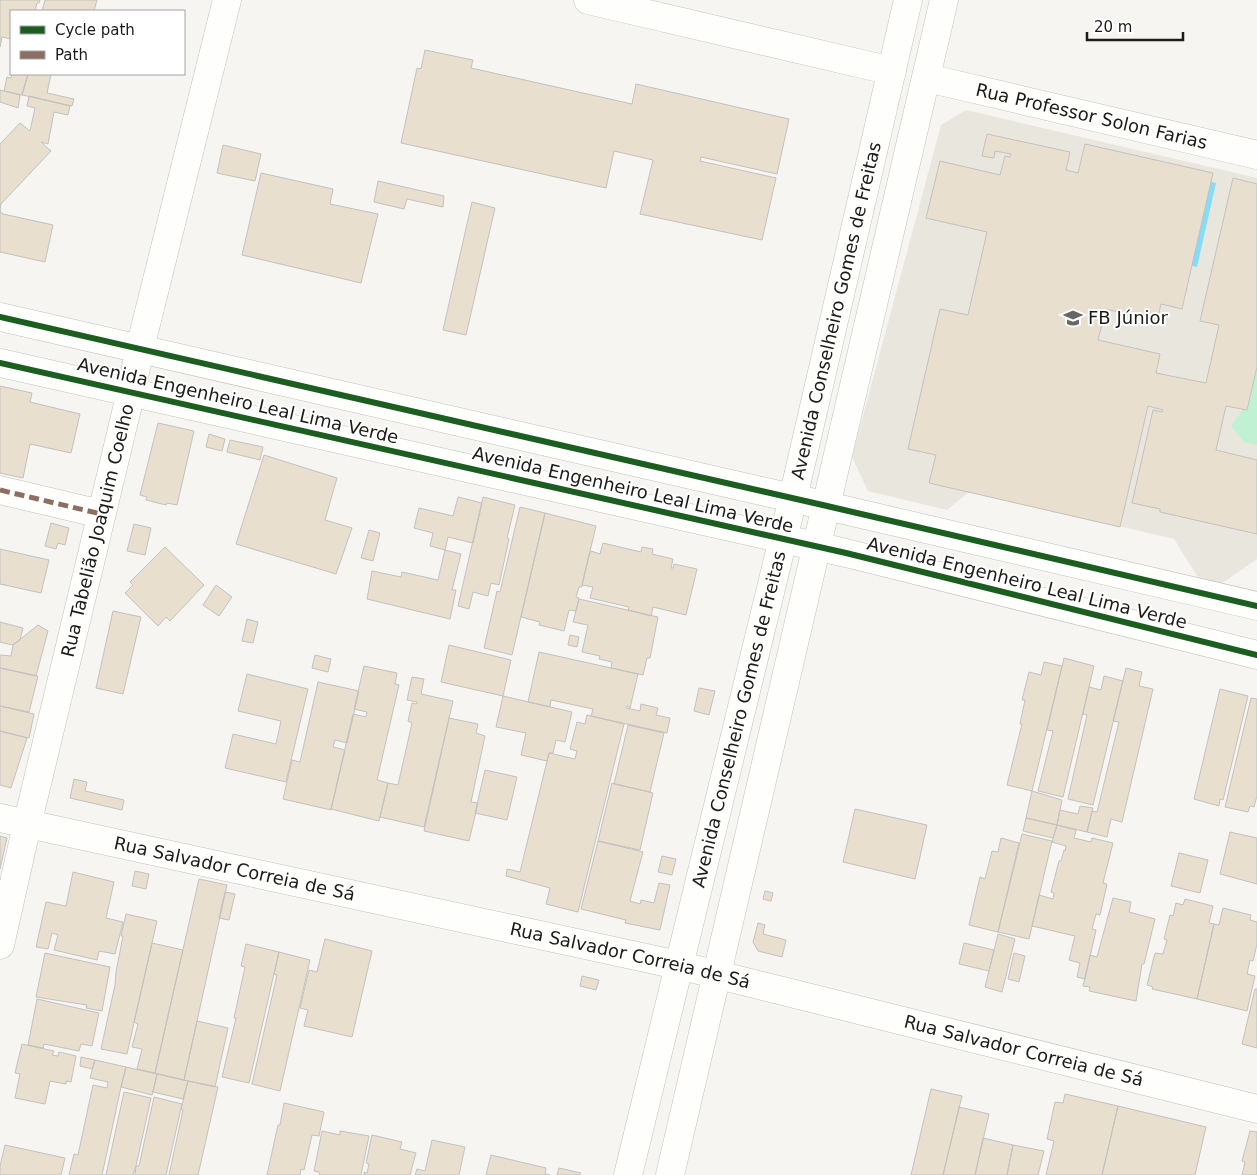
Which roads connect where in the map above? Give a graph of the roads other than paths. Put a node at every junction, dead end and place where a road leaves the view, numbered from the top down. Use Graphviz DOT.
graph roads {
  1 [pos="227,0"];
  2 [pos="588,0"];
  3 [pos="908,0"];
  4 [pos="944,0"];
  5 [pos="892,71"];
  6 [pos="927,78"];
  7 [pos="1257,155"];
  8 [pos="0,317"];
  9 [pos="140,348"];
  10 [pos="0,362"];
  11 [pos="132,392"];
  12 [pos="0,490"];
  13 [pos="793,498"];
  14 [pos="827,506"];
  15 [pos="101,514"];
  16 [pos="783,539"];
  17 [pos="818,547"];
  18 [pos="1257,606"];
  19 [pos="1257,656"];
  20 [pos="0,818"];
  21 [pos="27,825"];
  22 [pos="0,945"];
  23 [pos="678,965"];
  24 [pos="718,975"];
  25 [pos="1257,1109"];
  26 [pos="628,1175"];
  27 [pos="670,1175"];
  1 -- 9 [label="street, Rua Tabelião Joaquim Coelho"];
  2 -- 5 [label="street"];
  3 -- 5 [label="street, Avenida Conselheiro Gomes de Freitas"];
  4 -- 6 [label="street, Avenida Conselheiro Gomes de Freitas"];
  5 -- 13 [label="street, Avenida Conselheiro Gomes de Freitas"];
  6 -- 7 [label="street, Rua Professor Solon Farias"];
  6 -- 14 [label="street, Avenida Conselheiro Gomes de Freitas"];
  8 -- 9 [label="street, Avenida Engenheiro Leal Lima Verde"];
  9 -- 11 [label="street, Rua Tabelião Joaquim Coelho"];
  9 -- 13 [label="street, Avenida Engenheiro Leal Lima Verde"];
  10 -- 11 [label="street, Avenida Engenheiro Leal Lima Verde"];
  11 -- 15 [label="street, Rua Tabelião Joaquim Coelho"];
  11 -- 16 [label="street, Avenida Engenheiro Leal Lima Verde"];
  12 -- 15 [label="street"];
  13 -- 14 [label="street, Avenida Engenheiro Leal Lima Verde"];
  13 -- 16 [label="street, Avenida Conselheiro Gomes de Freitas"];
  14 -- 17 [label="street, Avenida Conselheiro Gomes de Freitas"];
  14 -- 18 [label="street, Avenida Engenheiro Leal Lima Verde"];
  15 -- 21 [label="street, Rua Tabelião Joaquim Coelho"];
  16 -- 17 [label="street, Avenida Engenheiro Leal Lima Verde"];
  16 -- 23 [label="street, Avenida Conselheiro Gomes de Freitas"];
  17 -- 19 [label="street, Avenida Engenheiro Leal Lima Verde"];
  17 -- 24 [label="street, Avenida Conselheiro Gomes de Freitas"];
  20 -- 21 [label="street, Rua Salvador Correia de Sá"];
  21 -- 22 [label="street, Rua Tabelião Joaquim Coelho"];
  21 -- 23 [label="street, Rua Salvador Correia de Sá"];
  23 -- 24 [label="street, Rua Salvador Correia de Sá"];
  23 -- 26 [label="street, Avenida Conselheiro Gomes de Freitas"];
  24 -- 25 [label="street, Rua Salvador Correia de Sá"];
  24 -- 27 [label="street, Avenida Conselheiro Gomes de Freitas"];
}
